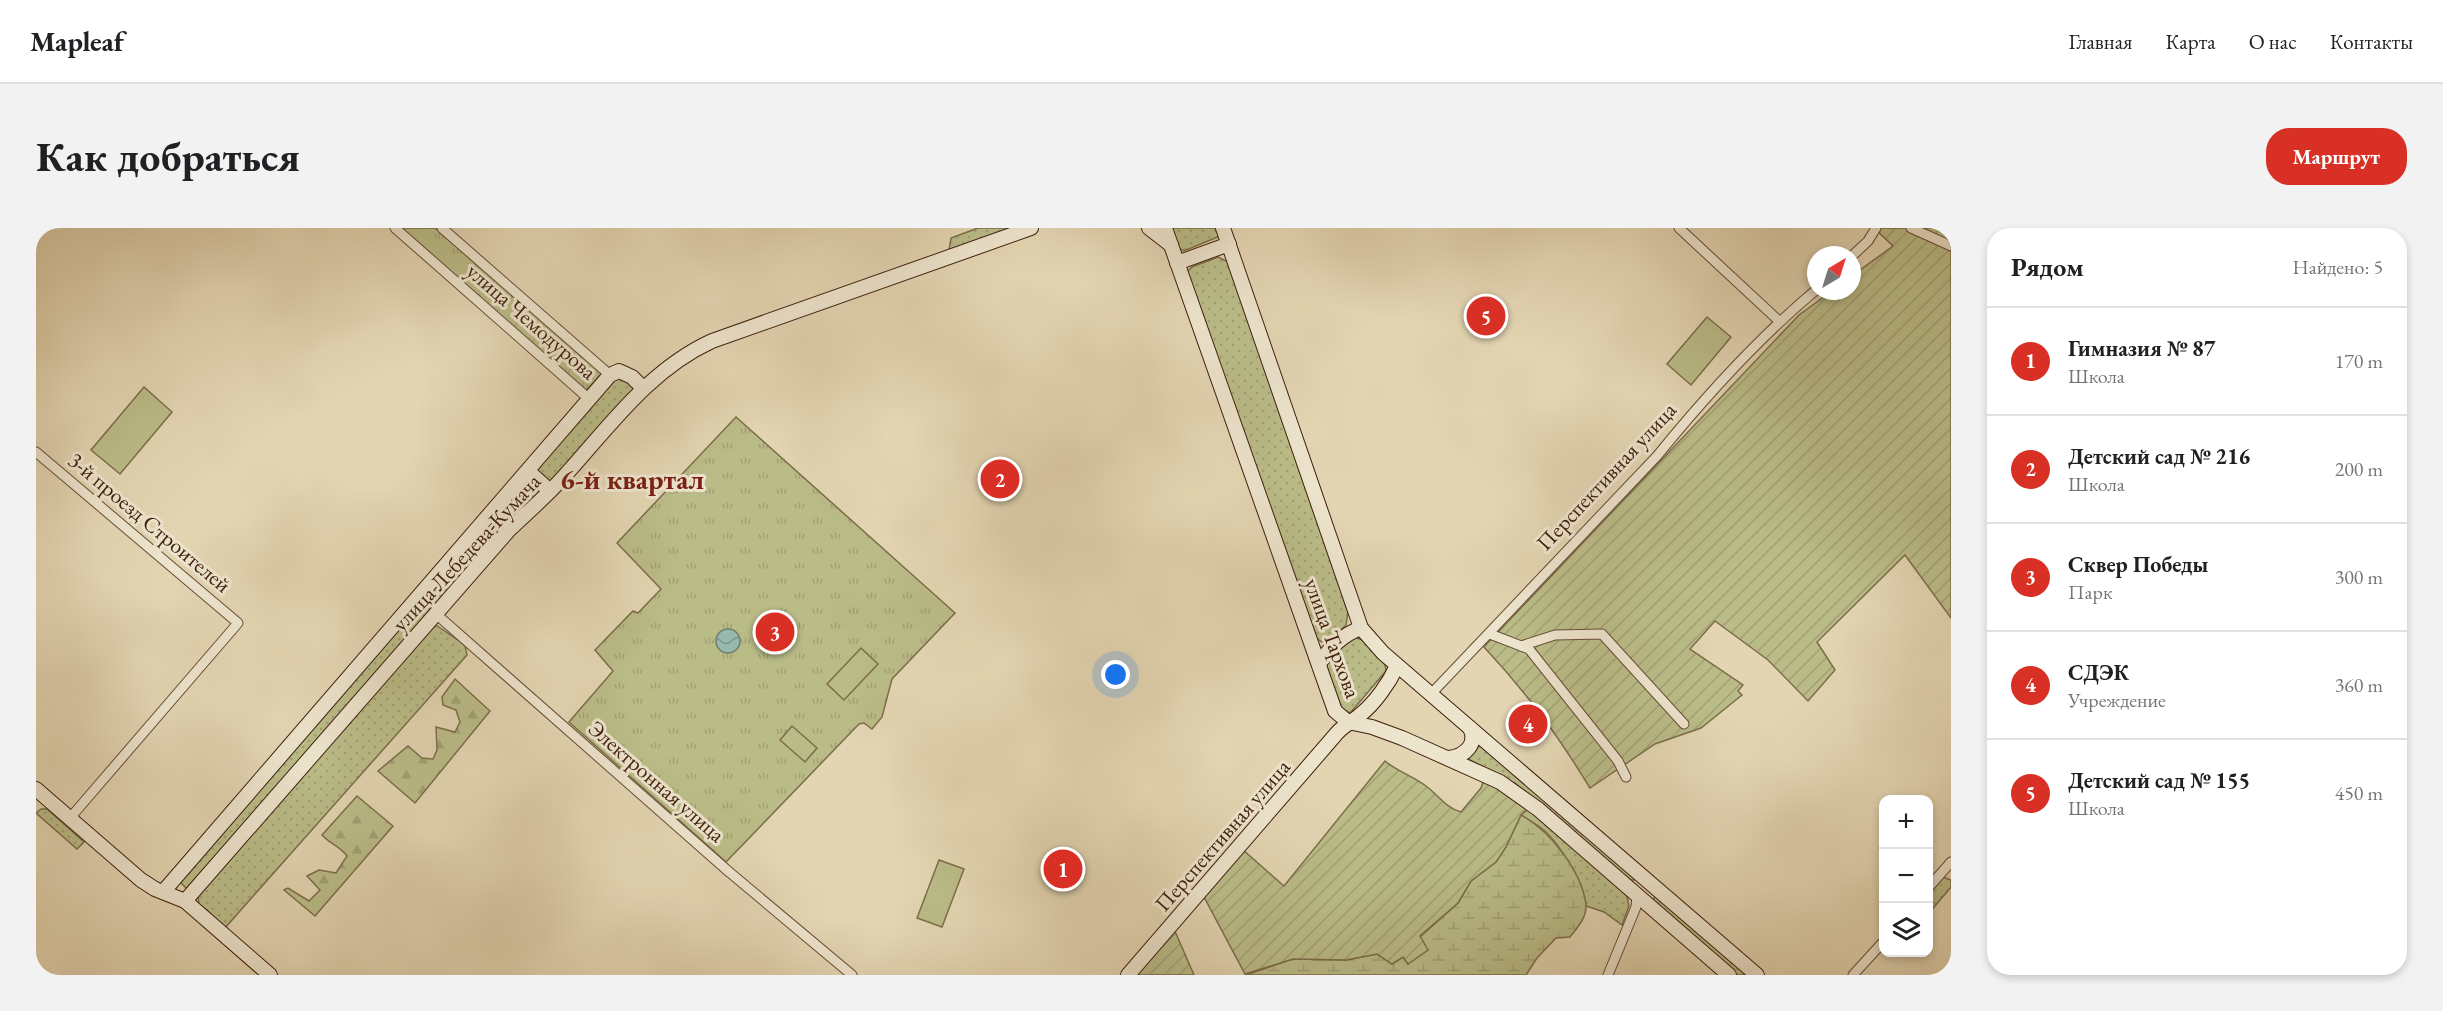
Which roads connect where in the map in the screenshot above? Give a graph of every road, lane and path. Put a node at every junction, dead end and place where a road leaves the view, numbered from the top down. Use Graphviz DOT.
graph roads {
  1 [pos="395,228"];
  2 [pos="442,228"];
  3 [pos="1031,228"];
  4 [pos="1149,228"];
  5 [pos="1165,228"];
  6 [pos="1223,228"];
  7 [pos="1679,228"];
  8 [pos="1911,228"];
  9 [pos="1875,229"];
  10 [pos="1229,244"];
  11 [pos="1171,245"];
  12 [pos="1951,246"];
  13 [pos="1861,248"];
  14 [pos="1178,263"];
  15 [pos="1807,298"];
  16 [pos="1779,321"];
  17 [pos="610,375"];
  18 [pos="643,388"];
  19 [pos="588,398"];
  20 [pos="36,452"];
  21 [pos="529,472"];
  22 [pos="550,491"];
  23 [pos="436,614"];
  24 [pos="1361,628"];
  25 [pos="1490,633"];
  26 [pos="1521,646"];
  27 [pos="1318,664"];
  28 [pos="1397,666"];
  29 [pos="1431,694"];
  30 [pos="1347,722"];
  31 [pos="1684,724"];
  32 [pos="1470,728"];
  33 [pos="1449,758"];
  34 [pos="1626,777"];
  35 [pos="36,789"];
  36 [pos="70,818"];
  37 [pos="1951,862"];
  38 [pos="1647,881"];
  39 [pos="1933,883"];
  40 [pos="163,892"];
  41 [pos="1637,895"];
  42 [pos="185,901"];
  43 [pos="1879,946"];
  44 [pos="270,975"];
  45 [pos="852,975"];
  46 [pos="1128,975"];
  47 [pos="1608,975"];
  48 [pos="1729,975"];
  49 [pos="1757,975"];
  50 [pos="1853,975"];
  1 -- 19 [label="street, улица Чемодурова"];
  2 -- 17 [label="street, улица Чемодурова"];
  3 -- 18 [label="main road, улица Лебедева-Кумача"];
  4 -- 11 [label="main road"];
  5 -- 11 [label="main road, улица Тархова"];
  6 -- 10 [label="main road, улица Тархова"];
  7 -- 16 [label="street"];
  8 -- 12 [label="street"];
  9 -- 13 [label="street"];
  10 -- 14 [label="main road"];
  10 -- 24 [label="main road, улица Тархова"];
  11 -- 14 [label="main road, улица Тархова"];
  14 -- 27 [label="main road, улица Тархова"];
  15 -- 16 [label="street, Перспективная улица"];
  16 -- 25 [label="street, Перспективная улица"];
  17 -- 18 [label="main road, улица Чемодурова"];
  17 -- 19 [label="main road, улица Лебедева-Кумача"];
  18 -- 22 [label="main road, улица Лебедева-Кумача"];
  19 -- 21 [label="main road, улица Лебедева-Кумача"];
  20 -- 36 [label="street, 3-й проезд Строителей"];
  21 -- 22 [label="main road"];
  21 -- 40 [label="main road, улица Лебедева-Кумача"];
  22 -- 23 [label="main road, улица Лебедева-Кумача"];
  23 -- 42 [label="main road, улица Лебедева-Кумача"];
  23 -- 45 [label="street, Электронная улица"];
  24 -- 27 [label="main road"];
  24 -- 28 [label="main road, улица Тархова"];
  25 -- 26 [label="street"];
  25 -- 29 [label="street, Перспективная улица"];
  26 -- 31 [label="street"];
  26 -- 34 [label="street"];
  27 -- 30 [label="main road, улица Тархова"];
  28 -- 29 [label="main road, улица Тархова"];
  28 -- 30 [label="main road"];
  29 -- 32 [label="main road, улица Тархова"];
  30 -- 33 [label="main road, улица Тархова"];
  30 -- 46 [label="main road, Перспективная улица"];
  32 -- 33 [label="main road"];
  32 -- 38 [label="main road, улица Тархова"];
  33 -- 41 [label="main road, улица Тархова"];
  35 -- 36 [label="main road"];
  36 -- 40 [label="main road"];
  37 -- 39 [label="street"];
  38 -- 41 [label="main road"];
  38 -- 49 [label="main road, улица Тархова"];
  40 -- 42 [label="main road"];
  41 -- 47 [label="street"];
  41 -- 48 [label="main road, улица Тархова"];
  42 -- 44 [label="main road"];
  43 -- 50 [label="street"];
}
